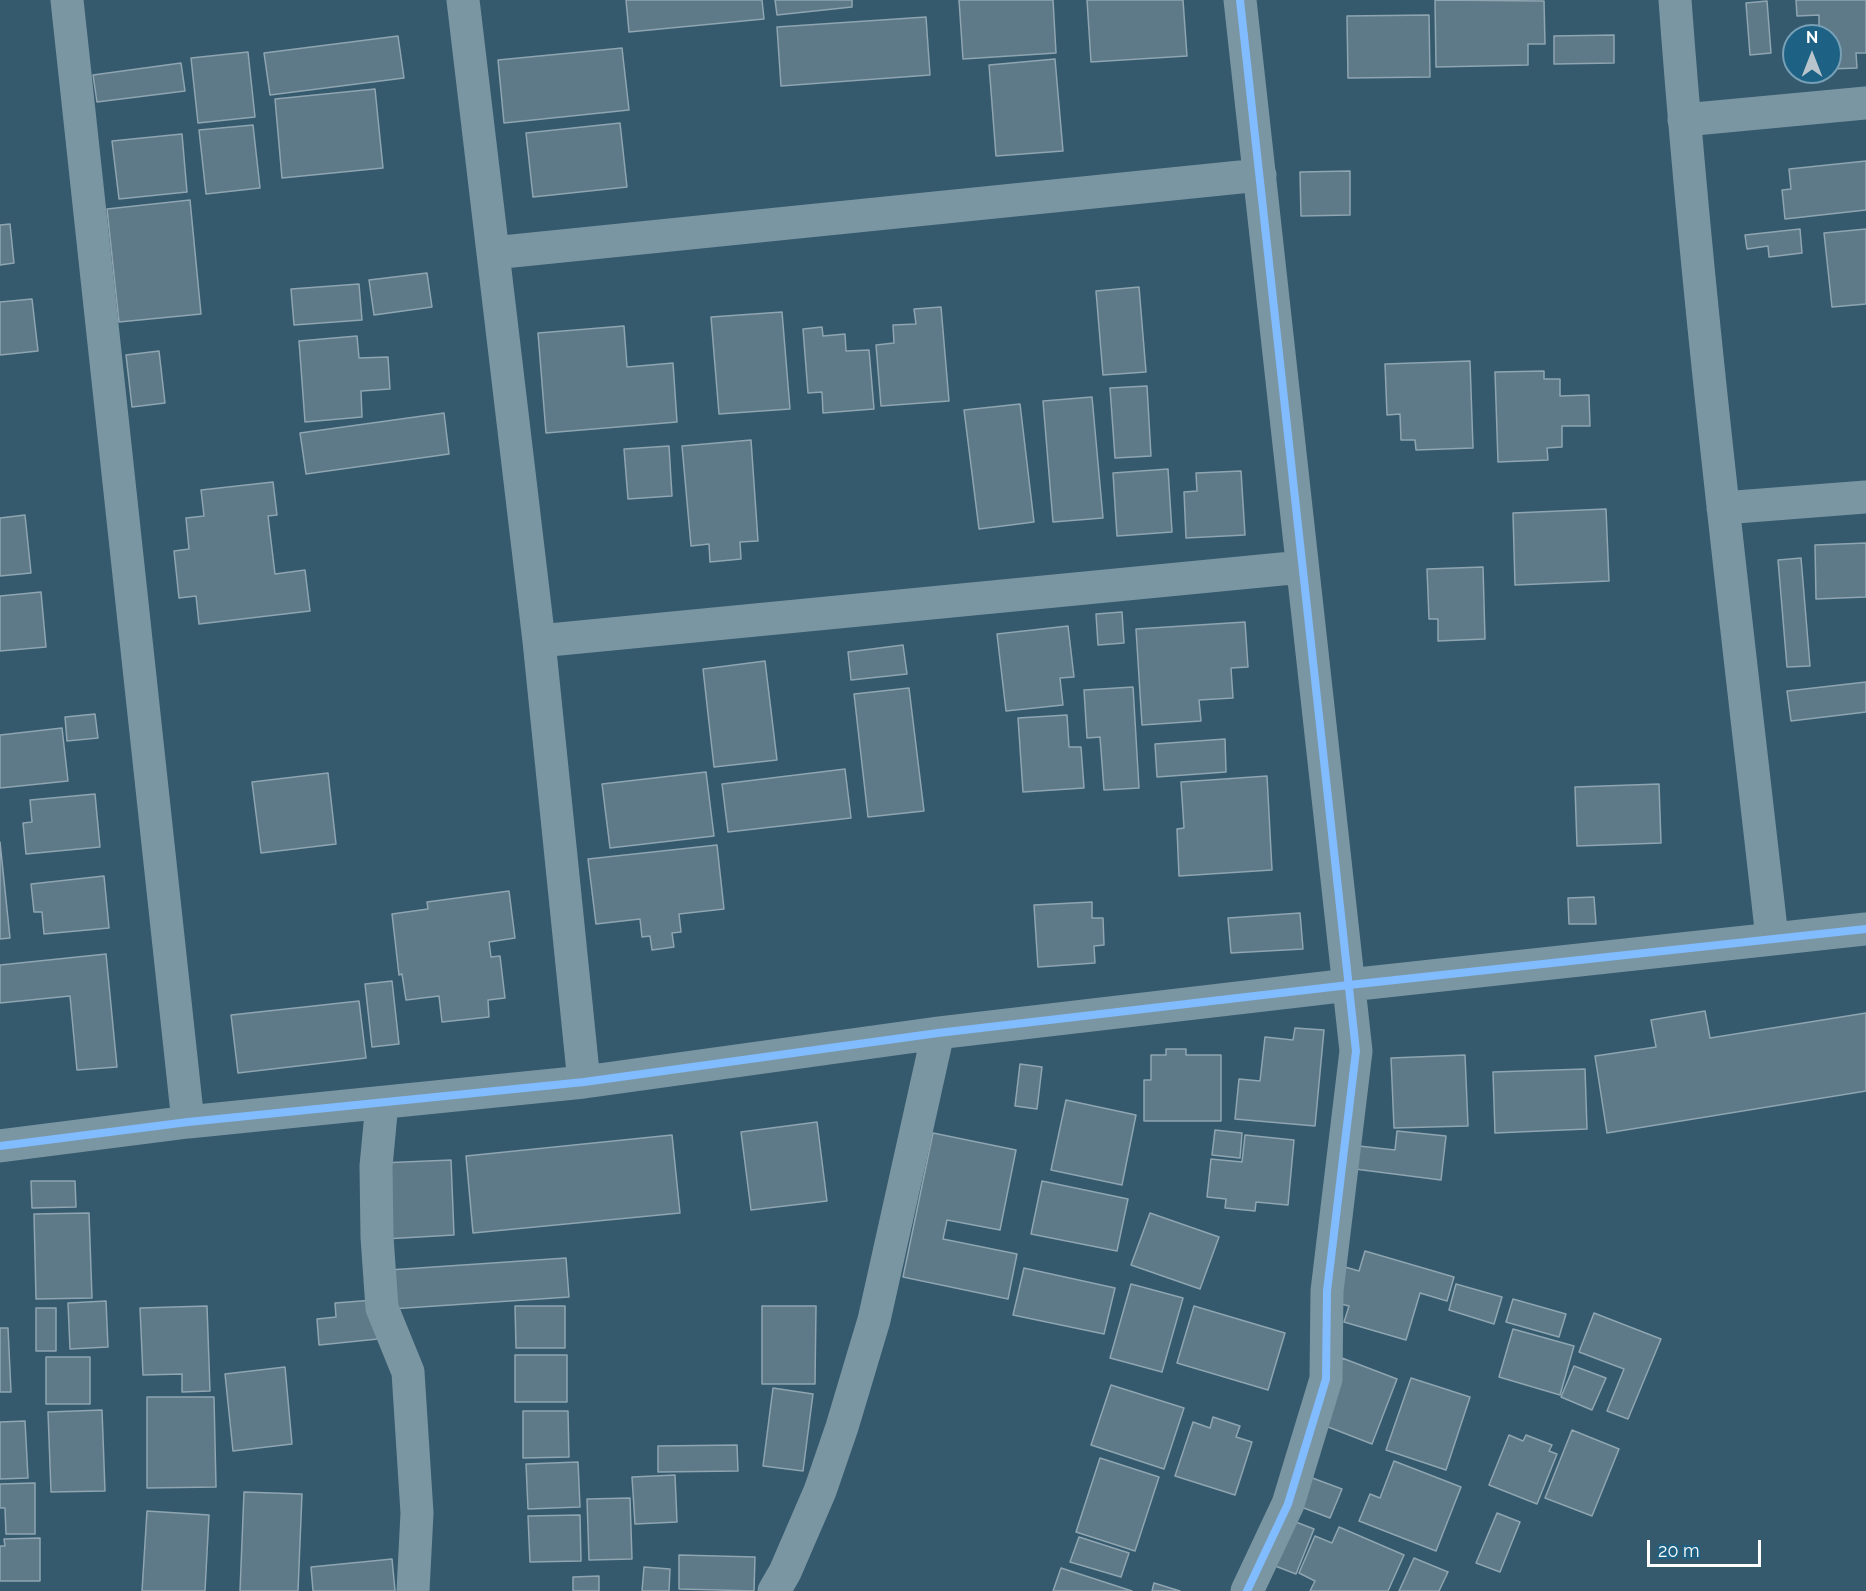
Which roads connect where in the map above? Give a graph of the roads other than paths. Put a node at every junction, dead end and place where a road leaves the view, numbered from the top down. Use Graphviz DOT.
graph roads {
  1 [pos="67,0"];
  2 [pos="463,0"];
  3 [pos="1240,0"];
  4 [pos="1675,0"];
  5 [pos="1866,103"];
  6 [pos="1684,120"];
  7 [pos="1260,175"];
  8 [pos="493,253"];
  9 [pos="1866,497"];
  10 [pos="1723,508"];
  11 [pos="1302,567"];
  12 [pos="539,641"];
  13 [pos="1866,929"];
  14 [pos="1772,938"];
  15 [pos="1349,985"];
  16 [pos="938,1033"];
  17 [pos="584,1082"];
  18 [pos="382,1103"];
  19 [pos="188,1122"];
  20 [pos="0,1146"];
  21 [pos="413,1591"];
  22 [pos="774,1591"];
  23 [pos="1247,1591"];
  1 -- 19 [label="street"];
  2 -- 8 [label="street"];
  3 -- 7 [label="street"];
  4 -- 6 [label="street"];
  5 -- 6 [label="street"];
  6 -- 10 [label="street"];
  7 -- 8 [label="street"];
  7 -- 11 [label="street"];
  8 -- 12 [label="street"];
  9 -- 10 [label="street"];
  10 -- 14 [label="street"];
  11 -- 12 [label="street"];
  11 -- 15 [label="street"];
  12 -- 17 [label="street"];
  13 -- 14 [label="street"];
  14 -- 15 [label="street"];
  15 -- 16 [label="street"];
  15 -- 23 [label="street"];
  16 -- 17 [label="street"];
  16 -- 22 [label="street"];
  17 -- 18 [label="street"];
  18 -- 19 [label="street"];
  18 -- 21 [label="street"];
  19 -- 20 [label="street"];
}
